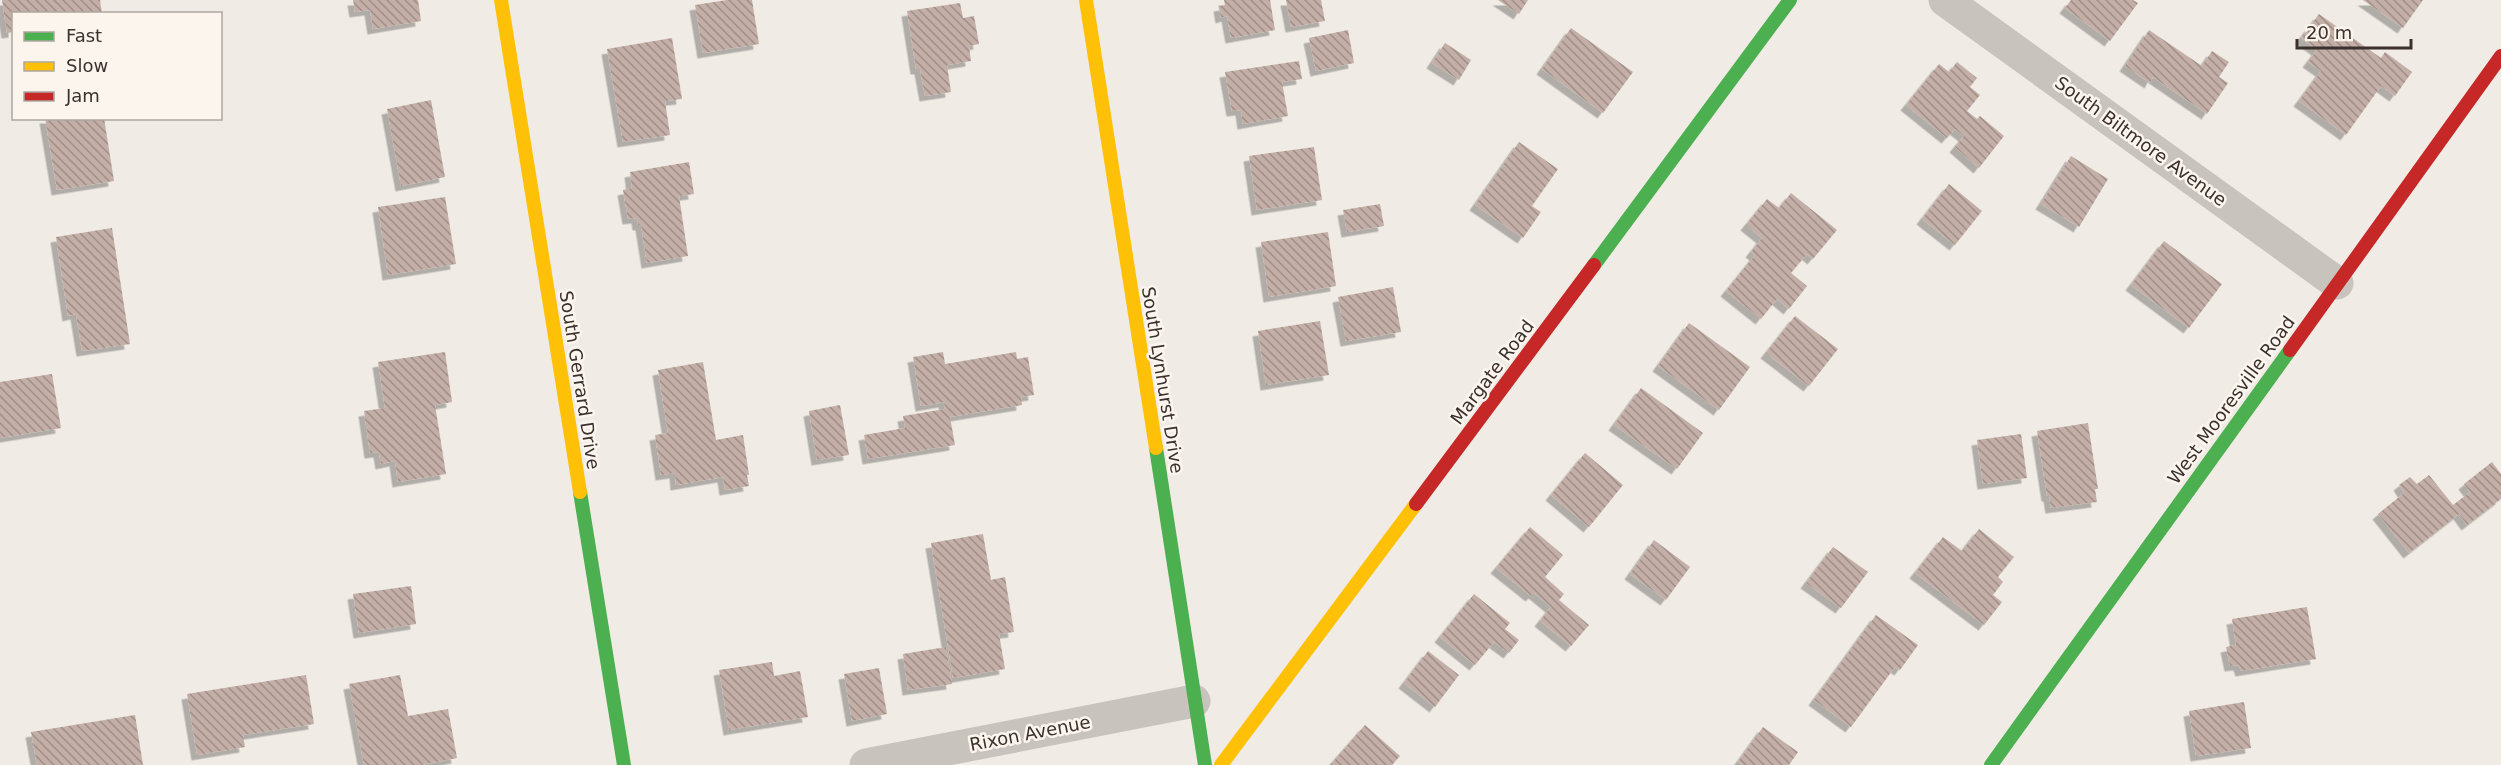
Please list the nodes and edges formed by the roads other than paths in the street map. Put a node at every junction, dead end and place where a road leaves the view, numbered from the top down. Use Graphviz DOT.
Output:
graph roads {
  1 [pos="501,0"];
  2 [pos="1086,0"];
  3 [pos="1790,0"];
  4 [pos="1945,0"];
  5 [pos="2501,56"];
  6 [pos="2337,283"];
  7 [pos="1194,701"];
  8 [pos="624,765"];
  9 [pos="866,765"];
  10 [pos="1205,765"];
  11 [pos="1221,765"];
  12 [pos="1991,765"];
  1 -- 8 [label="street, South Gerrard Drive"];
  2 -- 7 [label="street, South Lynhurst Drive"];
  3 -- 11 [label="street, Margate Road"];
  4 -- 6 [label="street, South Biltmore Avenue"];
  5 -- 6 [label="street, West Mooresville Road"];
  6 -- 12 [label="street, West Mooresville Road"];
  7 -- 9 [label="street, Rixon Avenue"];
  7 -- 10 [label="street, South Lynhurst Drive"];
}
